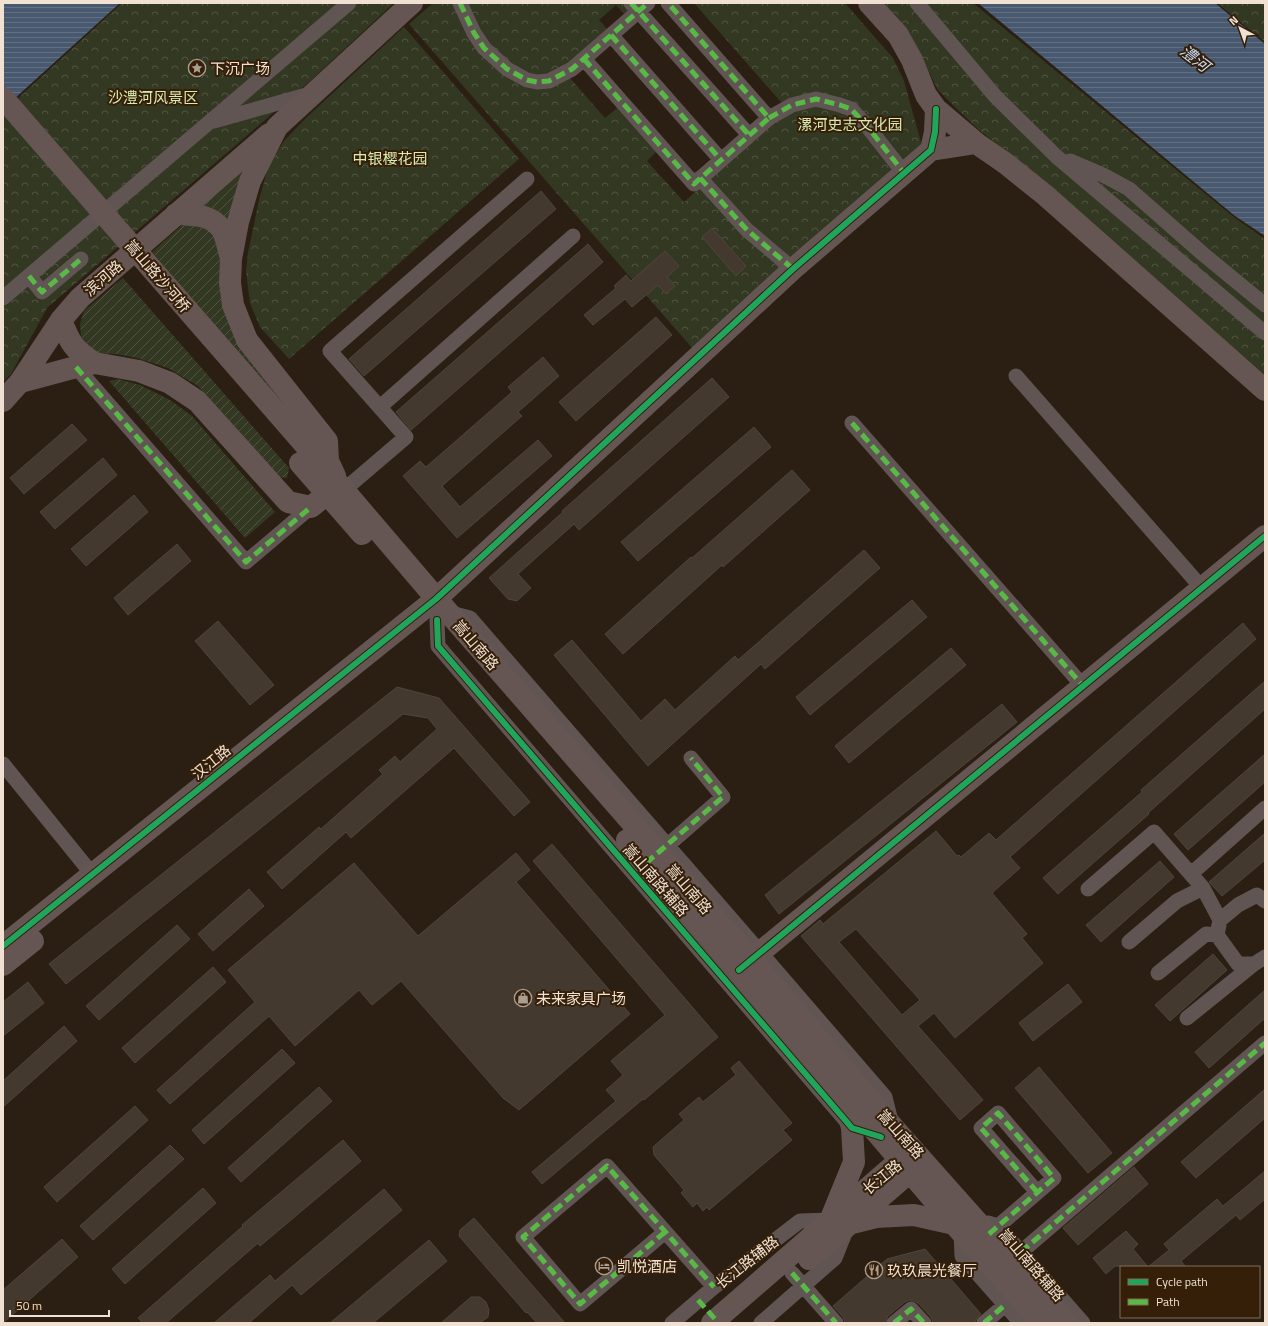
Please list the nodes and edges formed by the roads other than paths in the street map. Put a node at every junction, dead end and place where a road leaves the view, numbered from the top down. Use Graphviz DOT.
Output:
graph roads {
  1 [pos="349,3"];
  2 [pos="412,3"];
  3 [pos="460,3"];
  4 [pos="668,3"];
  5 [pos="869,3"];
  6 [pos="917,3"];
  7 [pos="639,6"];
  8 [pos="612,35"];
  9 [pos="584,59"];
  10 [pos="315,92"];
  11 [pos="3,98"];
  12 [pos="936,109"];
  13 [pos="769,118"];
  14 [pos="3,121"];
  15 [pos="211,122"];
  16 [pos="277,127"];
  17 [pos="749,135"];
  18 [pos="976,143"];
  19 [pos="931,150"];
  20 [pos="1058,157"];
  21 [pos="721,160"];
  22 [pos="904,173"];
  23 [pos="700,178"];
  24 [pos="527,179"];
  25 [pos="176,214"];
  26 [pos="573,236"];
  27 [pos="81,259"];
  28 [pos="231,259"];
  29 [pos="793,269"];
  30 [pos="29,276"];
  31 [pos="3,298"];
  32 [pos="1265,305"];
  33 [pos="61,320"];
  34 [pos="1265,333"];
  35 [pos="85,365"];
  36 [pos="1016,376"];
  37 [pos="20,382"];
  38 [pos="1265,390"];
  39 [pos="3,401"];
  40 [pos="380,408"];
  41 [pos="852,423"];
  42 [pos="306,458"];
  43 [pos="330,494"];
  44 [pos="1265,536"];
  45 [pos="1202,588"];
  46 [pos="436,611"];
  47 [pos="1083,686"];
  48 [pos="690,758"];
  49 [pos="3,764"];
  50 [pos="1265,808"];
  51 [pos="657,854"];
  52 [pos="92,874"];
  53 [pos="1191,874"];
  54 [pos="1203,888"];
  55 [pos="1088,889"];
  56 [pos="1262,895"];
  57 [pos="1220,920"];
  58 [pos="1217,935"];
  59 [pos="1129,942"];
  60 [pos="3,946"];
  61 [pos="1260,960"];
  62 [pos="750,961"];
  63 [pos="3,965"];
  64 [pos="1158,974"];
  65 [pos="766,1002"];
  66 [pos="1187,1018"];
  67 [pos="765,1026"];
  68 [pos="1265,1043"];
  69 [pos="842,1091"];
  70 [pos="852,1128"];
  71 [pos="887,1132"];
  72 [pos="910,1162"];
  73 [pos="1037,1192"];
  74 [pos="840,1222"];
  75 [pos="975,1227"];
  76 [pos="665,1232"];
  77 [pos="1021,1252"];
  78 [pos="798,1280"];
  79 [pos="714,1287"];
  80 [pos="698,1300"];
  81 [pos="1005,1305"];
  82 [pos="721,1322"];
  83 [pos="672,1323"];
  84 [pos="761,1323"];
  85 [pos="836,1323"];
  86 [pos="894,1323"];
  87 [pos="924,1323"];
  88 [pos="984,1323"];
  89 [pos="1021,1323"];
  90 [pos="1042,1323"];
  91 [pos="1067,1323"];
  92 [pos="1082,1323"];
  1 -- 15 [label="street"];
  2 -- 10 [label="street, 滨河路"];
  3 -- 9 [label="street"];
  4 -- 13 [label="street"];
  5 -- 12 [label="street"];
  6 -- 20 [label="street"];
  7 -- 8 [label="street"];
  7 -- 17 [label="street"];
  8 -- 9 [label="street"];
  8 -- 21 [label="street"];
  9 -- 23 [label="street"];
  10 -- 15 [label="street"];
  10 -- 16 [label="street, 滨河路"];
  11 -- 42 [label="street, 嵩山路沙河桥, bridge"];
  12 -- 18 [label="street"];
  12 -- 19 [label="street"];
  13 -- 17 [label="street"];
  13 -- 22 [label="street"];
  14 -- 42 [label="street, 嵩山路沙河桥"];
  15 -- 30 [label="street"];
  16 -- 25 [label="street, 滨河路"];
  16 -- 28 [label="street"];
  17 -- 21 [label="street"];
  18 -- 19 [label="street"];
  18 -- 38 [label="street"];
  19 -- 22 [label="street"];
  20 -- 32 [label="street"];
  20 -- 34 [label="street"];
  21 -- 23 [label="street"];
  22 -- 29 [label="street"];
  23 -- 29 [label="street"];
  24 -- 40 [label="street"];
  25 -- 28 [label="street"];
  25 -- 33 [label="street, 滨河路"];
  26 -- 40 [label="street"];
  27 -- 30 [label="street"];
  28 -- 43 [label="street"];
  29 -- 46 [label="street"];
  30 -- 31 [label="street"];
  33 -- 35 [label="street"];
  33 -- 37 [label="street, 滨河路"];
  35 -- 37 [label="street"];
  35 -- 43 [label="street"];
  35 -- 43 [label="street"];
  36 -- 45 [label="street"];
  37 -- 39 [label="street, 滨河路"];
  40 -- 43 [label="street"];
  41 -- 47 [label="street"];
  42 -- 43 [label="street, 嵩山南路"];
  43 -- 46 [label="street, 嵩山南路"];
  44 -- 45 [label="street"];
  45 -- 47 [label="street"];
  46 -- 51 [label="street, 嵩山南路"];
  46 -- 52 [label="street, 汉江路"];
  46 -- 63 [label="street, 汉江路"];
  46 -- 67 [label="street, 嵩山南路辅路"];
  47 -- 62 [label="street"];
  48 -- 51 [label="street"];
  49 -- 52 [label="street"];
  50 -- 53 [label="street"];
  51 -- 62 [label="street, 嵩山南路"];
  52 -- 60 [label="street, 汉江路"];
  53 -- 54 [label="street"];
  53 -- 55 [label="street"];
  54 -- 57 [label="street"];
  54 -- 59 [label="street"];
  56 -- 57 [label="street"];
  57 -- 58 [label="street"];
  58 -- 61 [label="street"];
  58 -- 64 [label="street"];
  61 -- 66 [label="street"];
  62 -- 65 [label="street, 嵩山南路"];
  62 -- 71 [label="street, 嵩山南路"];
  65 -- 67 [label="street"];
  65 -- 69 [label="street, 嵩山南路"];
  67 -- 70 [label="street, 嵩山南路辅路"];
  68 -- 77 [label="street"];
  69 -- 70 [label="street"];
  69 -- 71 [label="street, 嵩山南路"];
  70 -- 71 [label="street"];
  70 -- 74 [label="street"];
  71 -- 72 [label="street, 嵩山南路"];
  72 -- 74 [label="street, 长江路"];
  72 -- 75 [label="street, 嵩山南路"];
  73 -- 73 [label="street"];
  73 -- 75 [label="street"];
  74 -- 75 [label="street"];
  74 -- 78 [label="street, 长江路"];
  74 -- 79 [label="street, 长江路辅路"];
  74 -- 82 [label="street, 长江路"];
  75 -- 77 [label="street, 嵩山南路辅路"];
  75 -- 81 [label="street"];
  75 -- 90 [label="street, 嵩山南路"];
  75 -- 91 [label="street, 嵩山南路"];
  76 -- 76 [label="street"];
  76 -- 79 [label="street"];
  77 -- 92 [label="street, 嵩山南路辅路"];
  78 -- 82 [label="street, 长江路"];
  78 -- 84 [label="street"];
  78 -- 85 [label="street"];
  79 -- 80 [label="street, 长江路辅路"];
  80 -- 82 [label="street"];
  80 -- 83 [label="street, 长江路辅路"];
  81 -- 88 [label="street"];
  81 -- 89 [label="street"];
  86 -- 87 [label="street"];
}
